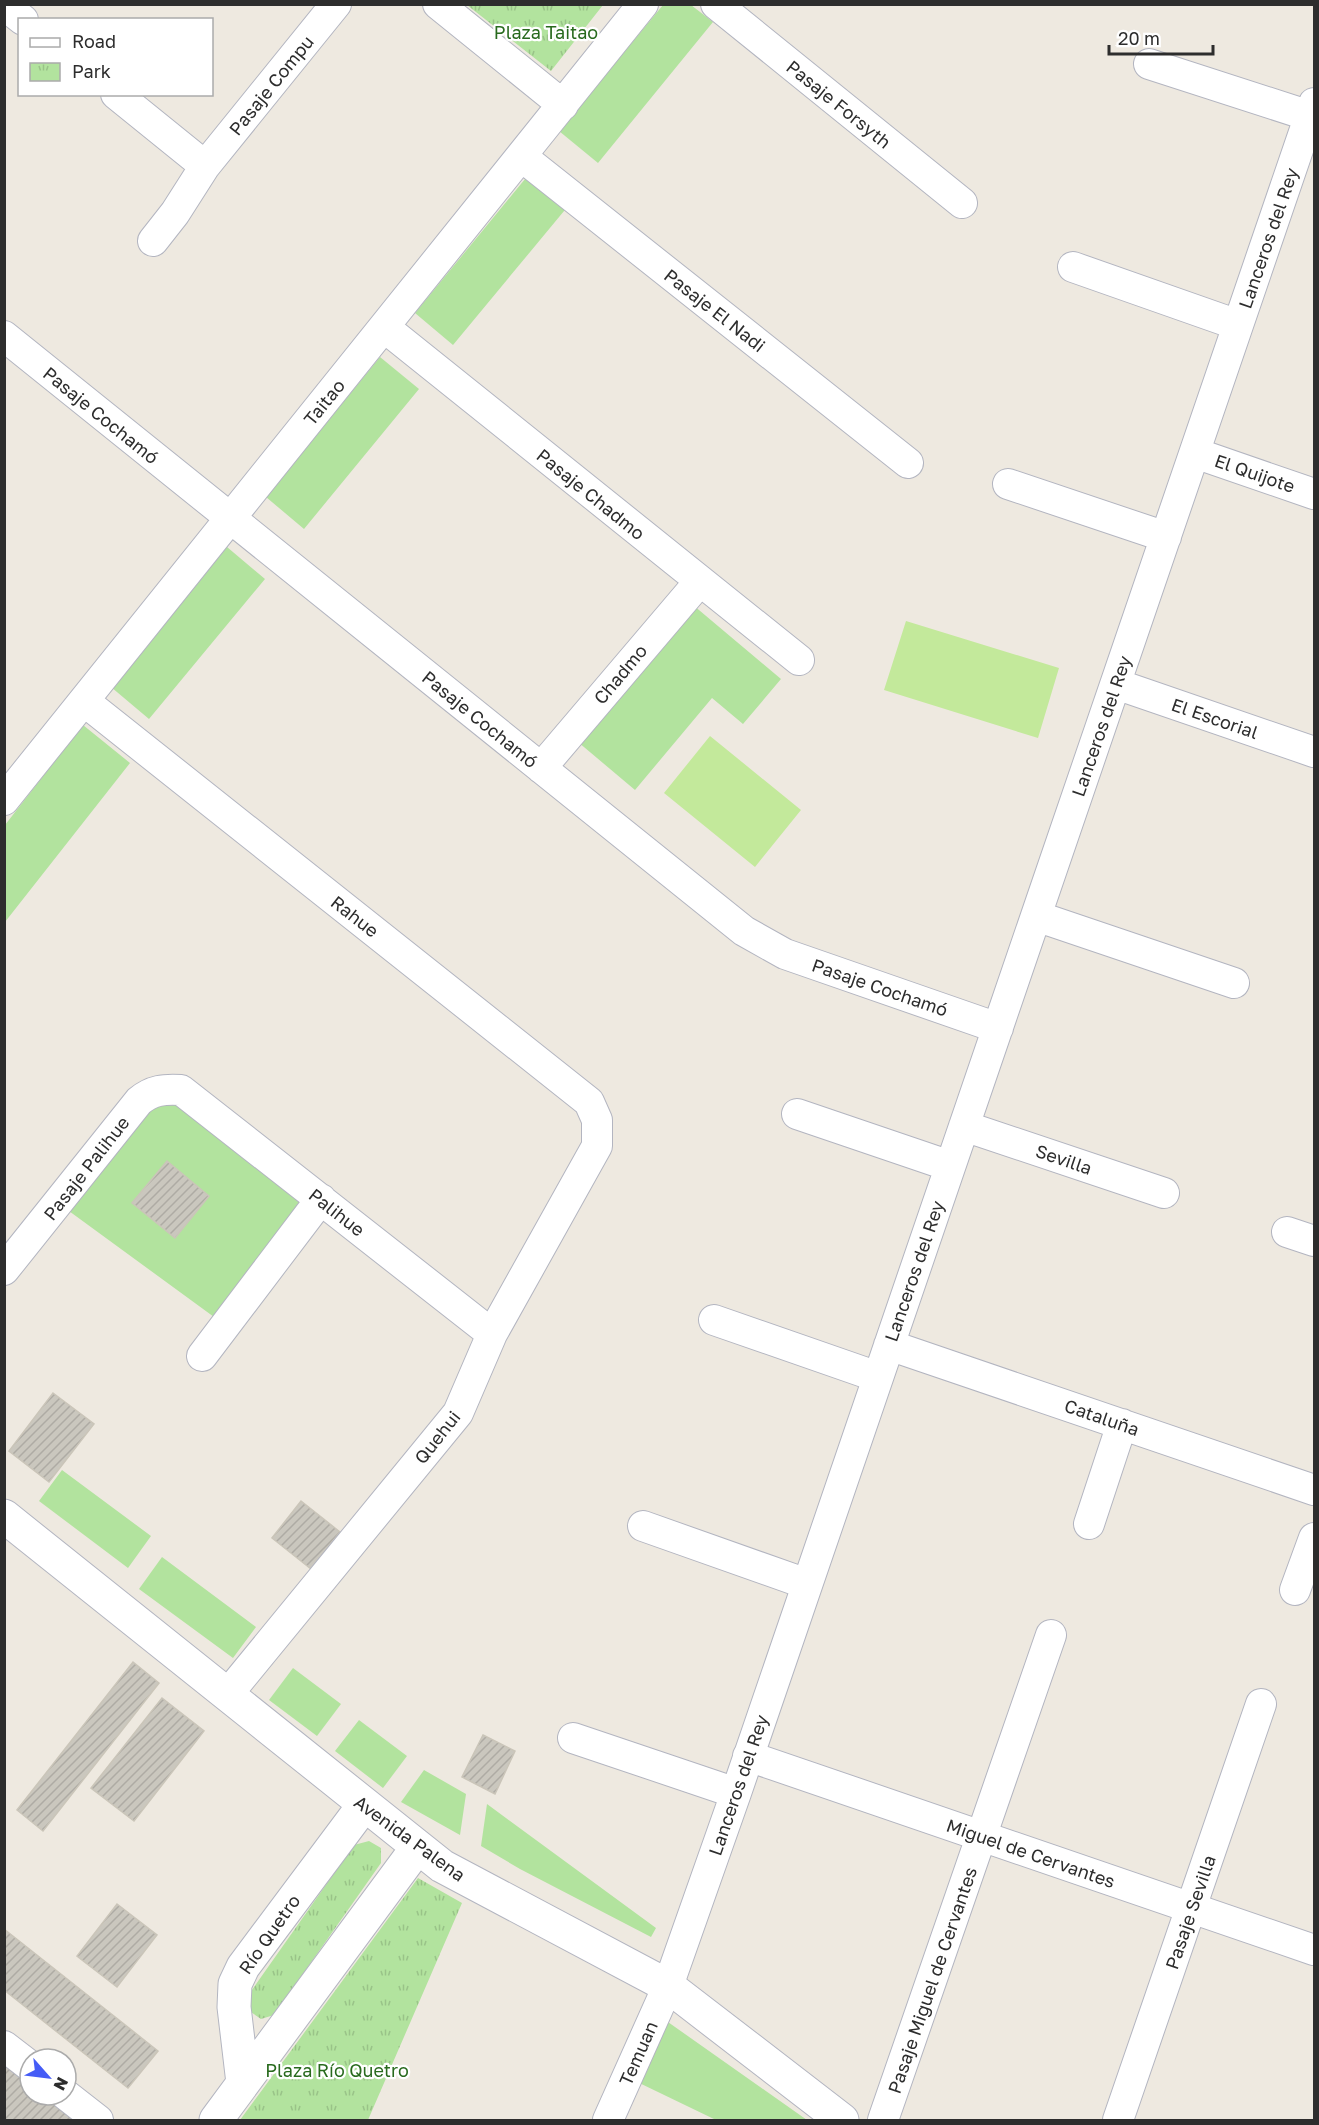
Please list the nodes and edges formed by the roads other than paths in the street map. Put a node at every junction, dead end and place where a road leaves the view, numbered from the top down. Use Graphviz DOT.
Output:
graph roads {
  1 [pos="336,4"];
  2 [pos="438,4"];
  3 [pos="643,4"];
  4 [pos="716,4"];
  5 [pos="4,5"];
  6 [pos="20,18"];
  7 [pos="1149,64"];
  8 [pos="118,96"];
  9 [pos="563,105"];
  10 [pos="1312,109"];
  11 [pos="521,156"];
  12 [pos="205,166"];
  13 [pos="962,202"];
  14 [pos="153,241"];
  15 [pos="1073,267"];
  16 [pos="1238,326"];
  17 [pos="384,327"];
  18 [pos="4,336"];
  19 [pos="1195,453"];
  20 [pos="908,463"];
  21 [pos="1008,484"];
  22 [pos="1314,494"];
  23 [pos="230,519"];
  24 [pos="1166,537"];
  25 [pos="700,581"];
  26 [pos="799,660"];
  27 [pos="1116,684"];
  28 [pos="84,701"];
  29 [pos="1314,752"];
  30 [pos="541,768"];
  31 [pos="4,800"];
  32 [pos="1036,916"];
  33 [pos="1234,983"];
  34 [pos="998,1028"];
  35 [pos="181,1090"];
  36 [pos="797,1114"];
  37 [pos="964,1126"];
  38 [pos="597,1146"];
  39 [pos="950,1166"];
  40 [pos="1164,1193"];
  41 [pos="321,1199"];
  42 [pos="4,1270"];
  43 [pos="714,1320"];
  44 [pos="492,1334"];
  45 [pos="889,1345"];
  46 [pos="202,1356"];
  47 [pos="878,1377"];
  48 [pos="1122,1424"];
  49 [pos="1312,1482"];
  50 [pos="1089,1524"];
  51 [pos="643,1526"];
  52 [pos="9,1528"];
  53 [pos="1314,1538"];
  54 [pos="807,1584"];
  55 [pos="1295,1590"];
  56 [pos="1051,1635"];
  57 [pos="227,1695"];
  58 [pos="1261,1704"];
  59 [pos="573,1738"];
  60 [pos="748,1756"];
  61 [pos="736,1793"];
  62 [pos="364,1805"];
  63 [pos="982,1836"];
  64 [pos="417,1848"];
  65 [pos="1191,1908"];
  66 [pos="1314,1950"];
  67 [pos="668,1986"];
  68 [pos="4,2046"];
  69 [pos="18,2057"];
  70 [pos="243,2083"];
  71 [pos="78,2105"];
  72 [pos="842,2120"];
  73 [pos="98,2121"];
  74 [pos="216,2121"];
  75 [pos="608,2121"];
  76 [pos="883,2121"];
  77 [pos="1118,2121"];
  1 -- 12 [label="street, Pasaje Compu"];
  2 -- 9 [label="street"];
  3 -- 9 [label="street, Taitao"];
  4 -- 13 [label="street, Pasaje Forsyth"];
  5 -- 6 [label="street"];
  7 -- 10 [label="street, Lanceros del Rey"];
  8 -- 12 [label="street"];
  9 -- 11 [label="street, Taitao"];
  10 -- 16 [label="street, Lanceros del Rey"];
  11 -- 17 [label="street, Taitao"];
  11 -- 20 [label="street, Pasaje El Nadi"];
  12 -- 14 [label="street, Pasaje Compu"];
  15 -- 16 [label="street, Lanceros del Rey"];
  16 -- 19 [label="street, Lanceros del Rey"];
  17 -- 23 [label="street, Taitao"];
  17 -- 25 [label="street, Pasaje Chadmo"];
  18 -- 23 [label="street, Pasaje Cochamó"];
  19 -- 22 [label="street, El Quijote"];
  19 -- 24 [label="street, Lanceros del Rey"];
  21 -- 24 [label="street"];
  23 -- 28 [label="street, Taitao"];
  23 -- 30 [label="street, Pasaje Cochamó"];
  24 -- 27 [label="street, Lanceros del Rey"];
  25 -- 26 [label="street, Pasaje Chadmo"];
  25 -- 30 [label="street, Chadmo"];
  27 -- 29 [label="street, El Escorial"];
  27 -- 32 [label="street, Lanceros del Rey"];
  28 -- 31 [label="street, Taitao"];
  28 -- 38 [label="street, Rahue"];
  30 -- 34 [label="street, Pasaje Cochamó"];
  32 -- 33 [label="street"];
  32 -- 34 [label="street, Lanceros del Rey"];
  34 -- 37 [label="street, Lanceros del Rey"];
  35 -- 41 [label="street, Palihue"];
  35 -- 42 [label="street, Pasaje Palihue"];
  36 -- 39 [label="street"];
  37 -- 39 [label="street, Lanceros del Rey"];
  37 -- 40 [label="street, Sevilla"];
  38 -- 44 [label="street, Quehui"];
  39 -- 45 [label="street, Lanceros del Rey"];
  41 -- 44 [label="street, Palihue"];
  41 -- 46 [label="street"];
  43 -- 47 [label="street"];
  44 -- 57 [label="street, Quehui"];
  45 -- 47 [label="street, Lanceros del Rey"];
  45 -- 48 [label="street, Cataluña"];
  47 -- 54 [label="street, Lanceros del Rey"];
  48 -- 49 [label="street, Cataluña"];
  48 -- 50 [label="street"];
  51 -- 54 [label="street"];
  52 -- 57 [label="street, Avenida Palena"];
  53 -- 55 [label="street"];
  54 -- 60 [label="street, Lanceros del Rey"];
  56 -- 63 [label="street, Pasaje Miguel de Cervantes"];
  57 -- 62 [label="street, Avenida Palena"];
  58 -- 65 [label="street, Pasaje Sevilla"];
  59 -- 61 [label="street"];
  60 -- 61 [label="street, Lanceros del Rey"];
  60 -- 63 [label="street, Miguel de Cervantes"];
  61 -- 67 [label="street, Lanceros del Rey"];
  62 -- 64 [label="street, Avenida Palena"];
  62 -- 70 [label="street, Río Quetro"];
  63 -- 65 [label="street, Miguel de Cervantes"];
  63 -- 76 [label="street, Pasaje Miguel de Cervantes"];
  64 -- 67 [label="street, Avenida Palena"];
  64 -- 70 [label="street"];
  65 -- 66 [label="street, Miguel de Cervantes"];
  65 -- 77 [label="street, Pasaje Sevilla"];
  67 -- 72 [label="street, Avenida Palena"];
  67 -- 75 [label="street, Temuan"];
  68 -- 69 [label="street"];
  70 -- 74 [label="street"];
  71 -- 73 [label="street"];
}
